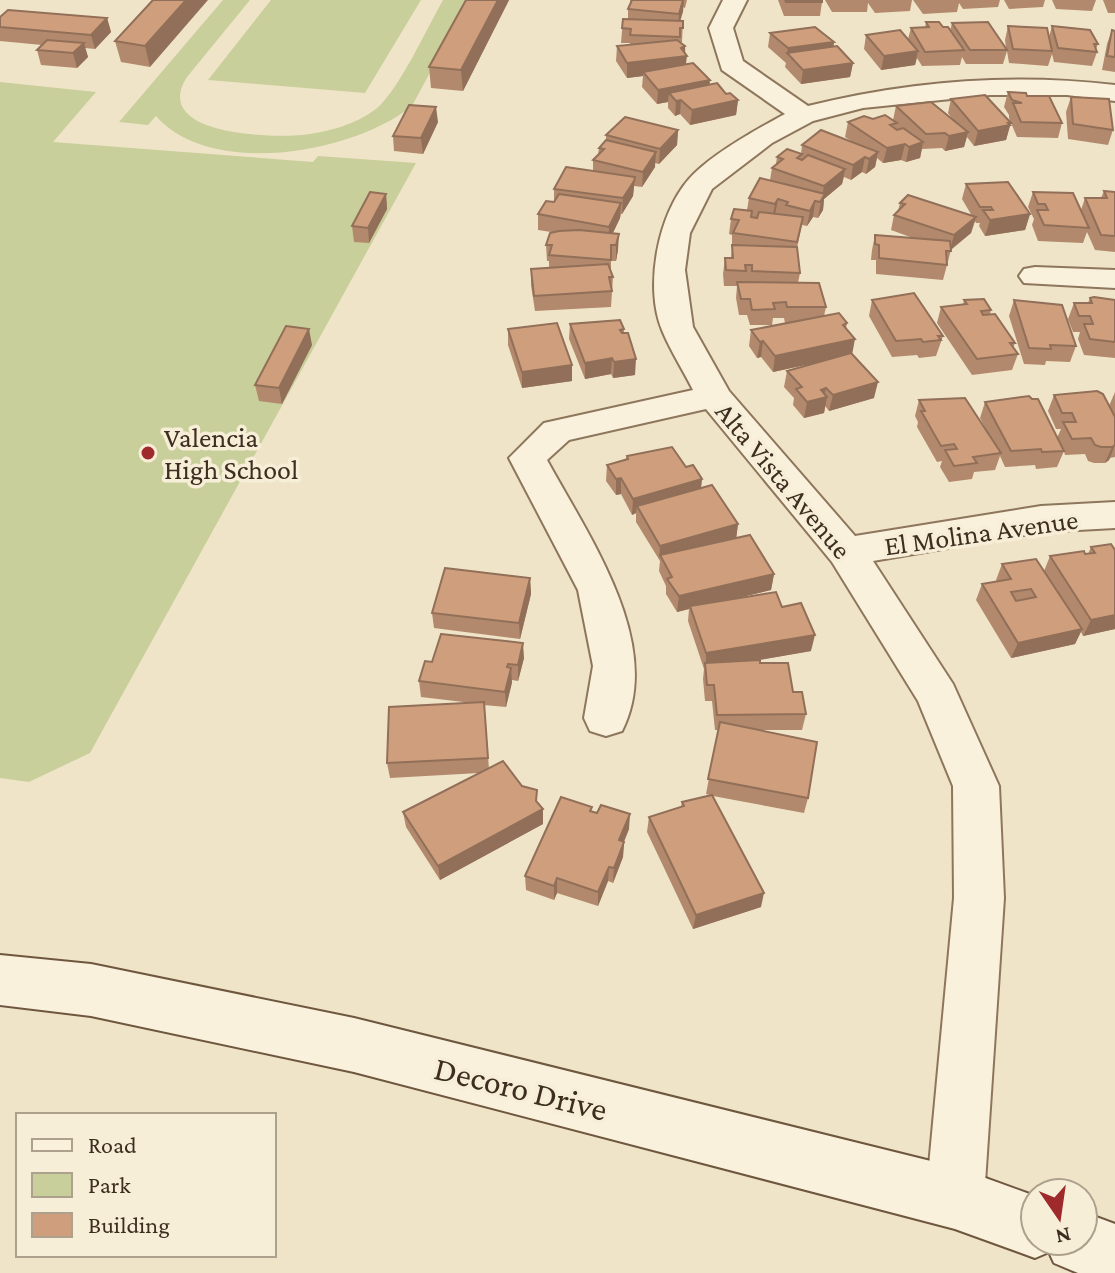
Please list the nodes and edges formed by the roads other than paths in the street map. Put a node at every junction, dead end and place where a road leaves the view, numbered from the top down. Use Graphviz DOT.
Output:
graph roads {
  1 [pos="735,0"];
  2 [pos="1115,93"];
  3 [pos="804,115"];
  4 [pos="1035,276"];
  5 [pos="1115,279"];
  6 [pos="714,396"];
  7 [pos="1115,515"];
  8 [pos="846,552"];
  9 [pos="606,718"];
  10 [pos="0,980"];
  11 [pos="955,1198"];
  12 [pos="1019,1221"];
  1 -- 3 [label="street"];
  2 -- 3 [label="street, Alta Vista Avenue"];
  3 -- 6 [label="street, Alta Vista Avenue"];
  4 -- 5 [label="street"];
  6 -- 8 [label="street, Alta Vista Avenue"];
  6 -- 9 [label="street"];
  7 -- 8 [label="street, El Molina Avenue"];
  8 -- 11 [label="street, Alta Vista Avenue"];
  10 -- 11 [label="main road, Decoro Drive"];
  11 -- 12 [label="main road, Decoro Drive"];
}
